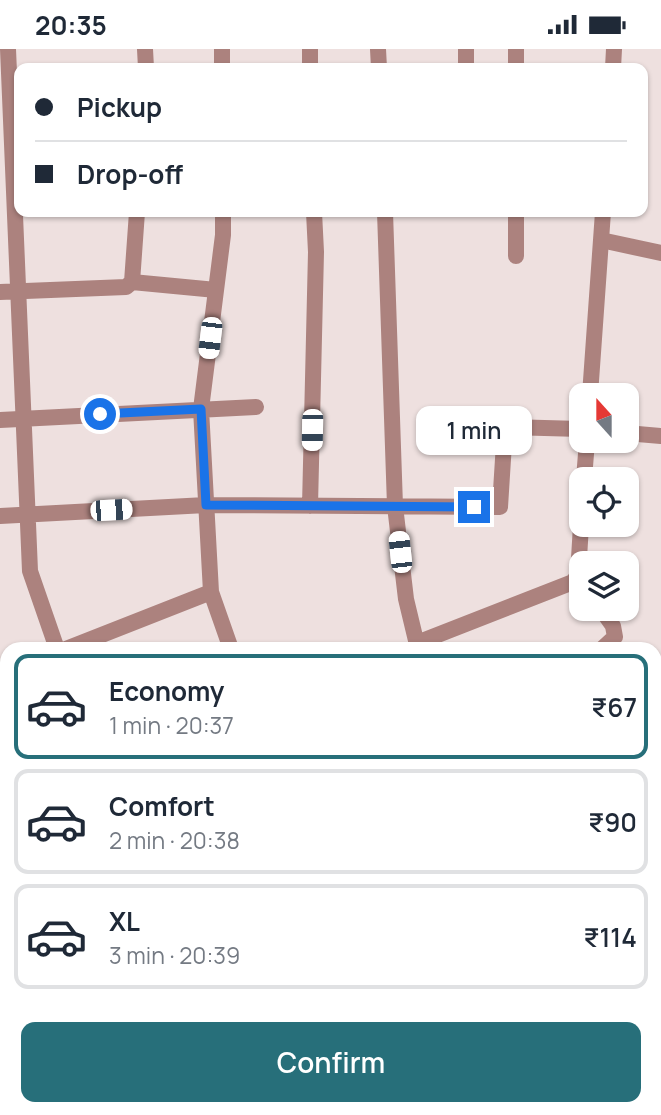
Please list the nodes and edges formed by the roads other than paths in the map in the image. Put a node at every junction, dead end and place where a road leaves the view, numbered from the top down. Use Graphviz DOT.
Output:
graph roads {
  1 [pos="8,49"];
  2 [pos="7,185"];
  3 [pos="137,217"];
  4 [pos="223,217"];
  5 [pos="314,217"];
  6 [pos="386,217"];
  7 [pos="516,217"];
  8 [pos="603,217"];
  9 [pos="601,240"];
  10 [pos="661,253"];
  11 [pos="516,256"];
  12 [pos="132,282"];
  13 [pos="18,290"];
  14 [pos="216,291"];
  15 [pos="0,292"];
  16 [pos="591,383"];
  17 [pos="256,407"];
  18 [pos="201,409"];
  19 [pos="23,418"];
  20 [pos="0,420"];
  21 [pos="569,429"];
  22 [pos="639,434"];
  23 [pos="661,436"];
  24 [pos="206,505"];
  25 [pos="310,506"];
  26 [pos="395,506"];
  27 [pos="27,513"];
  28 [pos="0,516"];
  29 [pos="569,584"];
  30 [pos="211,592"];
  31 [pos="609,621"];
  32 [pos="55,642"];
  33 [pos="84,642"];
  34 [pos="229,642"];
  35 [pos="416,642"];
  36 [pos="427,642"];
  37 [pos="610,642"];
  1 -- 2 [label="street"];
  2 -- 13 [label="street"];
  3 -- 12 [label="street"];
  4 -- 14 [label="street"];
  5 -- 25 [label="street"];
  6 -- 26 [label="street"];
  7 -- 11 [label="street"];
  8 -- 9 [label="street"];
  9 -- 10 [label="street"];
  9 -- 16 [label="street"];
  12 -- 13 [label="street"];
  12 -- 14 [label="street"];
  13 -- 15 [label="street"];
  13 -- 19 [label="street"];
  14 -- 18 [label="street"];
  17 -- 18 [label="street"];
  18 -- 19 [label="street"];
  18 -- 24 [label="street"];
  19 -- 20 [label="street"];
  19 -- 27 [label="street"];
  21 -- 26 [label="street"];
  22 -- 23 [label="street"];
  24 -- 25 [label="street"];
  24 -- 27 [label="street"];
  24 -- 30 [label="street"];
  25 -- 26 [label="street"];
  26 -- 35 [label="street"];
  27 -- 28 [label="street"];
  27 -- 32 [label="street"];
  29 -- 36 [label="street"];
  30 -- 33 [label="street"];
  30 -- 34 [label="street"];
  31 -- 37 [label="street"];
}
